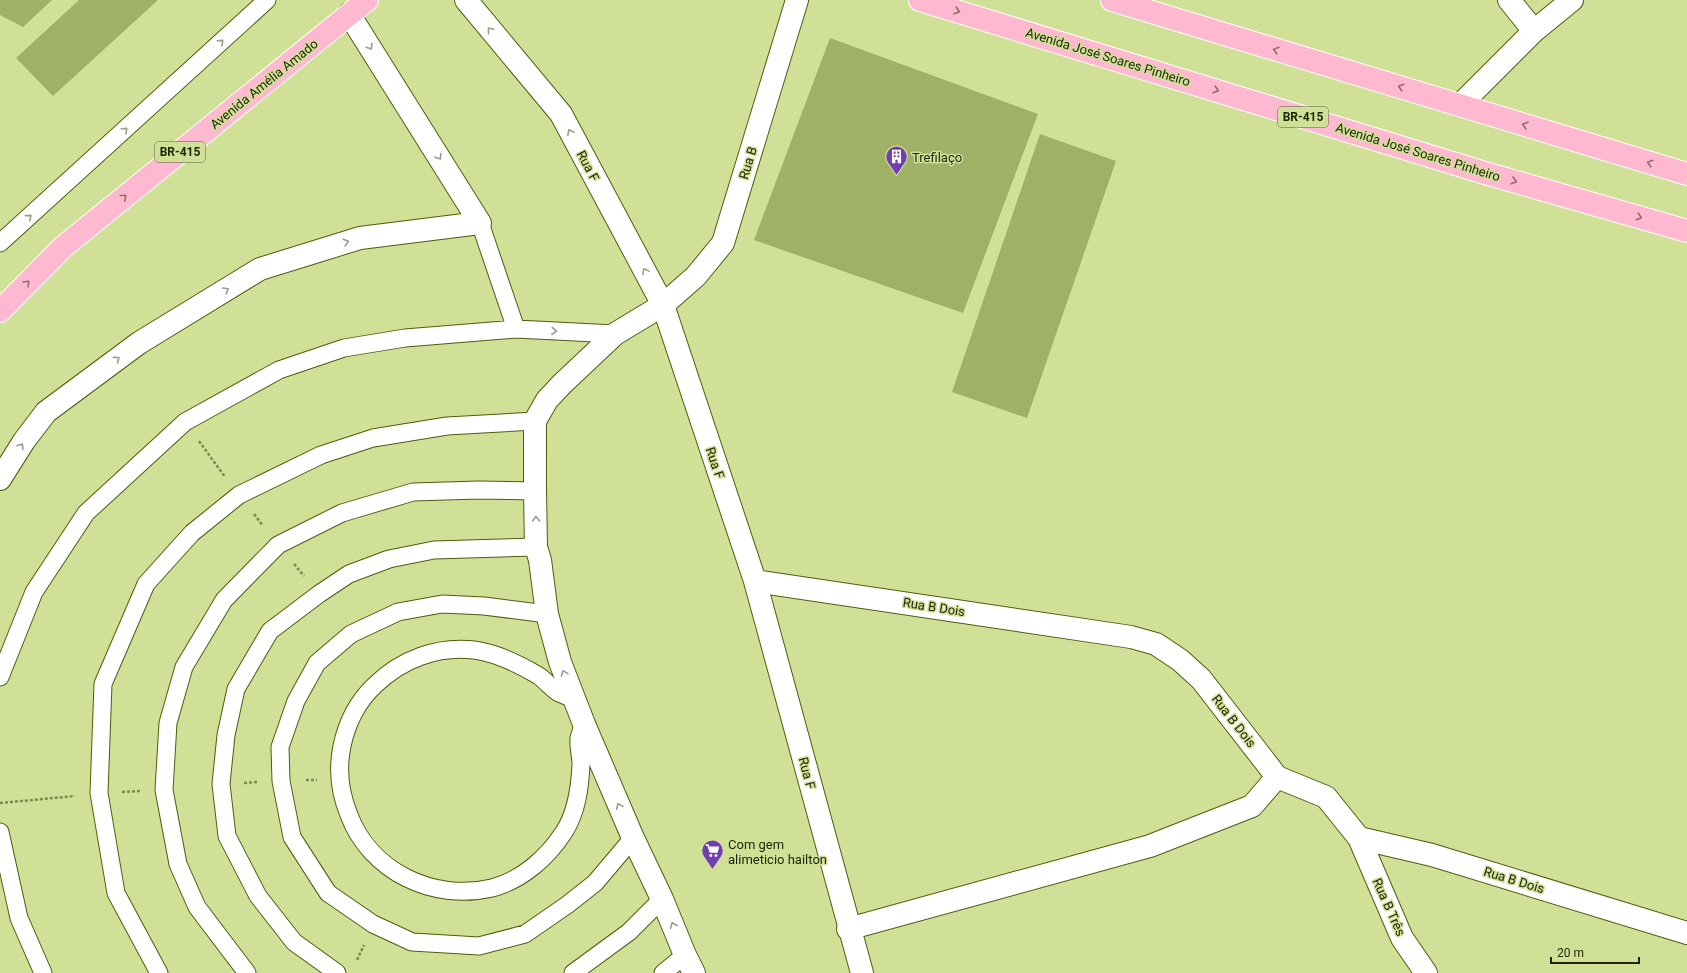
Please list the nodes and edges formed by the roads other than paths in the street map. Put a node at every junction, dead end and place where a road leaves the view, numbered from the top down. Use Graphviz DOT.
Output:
graph roads {
  1 [pos="267,0"];
  2 [pos="367,0"];
  3 [pos="466,0"];
  4 [pos="797,0"];
  5 [pos="920,0"];
  6 [pos="1112,0"];
  7 [pos="1509,0"];
  8 [pos="1572,0"];
  9 [pos="349,14"];
  10 [pos="1534,31"];
  11 [pos="1460,105"];
  12 [pos="1687,174"];
  13 [pos="480,223"];
  14 [pos="1687,231"];
  15 [pos="0,243"];
  16 [pos="663,305"];
  17 [pos="0,311"];
  18 [pos="516,329"];
  19 [pos="615,334"];
  20 [pos="535,421"];
  21 [pos="0,478"];
  22 [pos="535,492"];
  23 [pos="536,547"];
  24 [pos="755,581"];
  25 [pos="547,614"];
  26 [pos="0,677"];
  27 [pos="573,698"];
  28 [pos="584,724"];
  29 [pos="1277,777"];
  30 [pos="0,832"];
  31 [pos="634,838"];
  32 [pos="1360,838"];
  33 [pos="662,899"];
  34 [pos="848,929"];
  35 [pos="1687,933"];
  36 [pos="689,964"];
  37 [pos="43,973"];
  38 [pos="159,973"];
  39 [pos="247,973"];
  40 [pos="337,973"];
  41 [pos="573,973"];
  42 [pos="663,973"];
  43 [pos="862,973"];
  44 [pos="1426,973"];
  15 -- 1 [label="lane, one-way"];
  2 -- 9 [label="main road, Avenida Amélia Amado / BR-415"];
  16 -- 3 [label="street, Rua F, one-way"];
  4 -- 16 [label="street, Rua B"];
  5 -- 14 [label="main road, Avenida José Soares Pinheiro / BR-415, one-way"];
  11 -- 6 [label="main road, one-way"];
  7 -- 10 [label="street"];
  8 -- 10 [label="street"];
  9 -- 13 [label="street, one-way"];
  17 -- 9 [label="main road, Avenida Amélia Amado / BR-415, one-way"];
  10 -- 11 [label="street"];
  12 -- 11 [label="main road, one-way"];
  13 -- 18 [label="lane"];
  21 -- 13 [label="street, one-way"];
  16 -- 19 [label="street, Rua B"];
  16 -- 24 [label="street, Rua F"];
  18 -- 19 [label="lane, one-way"];
  18 -- 26 [label="lane"];
  19 -- 20 [label="street, Rua B"];
  20 -- 22 [label="street"];
  20 -- 38 [label="lane"];
  23 -- 22 [label="street, one-way"];
  22 -- 39 [label="lane"];
  23 -- 25 [label="street"];
  23 -- 40 [label="lane"];
  24 -- 29 [label="street, Rua B Dois"];
  24 -- 34 [label="street, Rua F"];
  27 -- 25 [label="street, one-way"];
  25 -- 31 [label="lane"];
  27 -- 28 [label="street"];
  27 -- 28 [label="lane"];
  31 -- 28 [label="street, one-way"];
  29 -- 32 [label="street"];
  29 -- 34 [label="street"];
  30 -- 37 [label="lane"];
  31 -- 33 [label="street"];
  32 -- 35 [label="street, Rua B Dois"];
  32 -- 44 [label="street, Rua B Três"];
  36 -- 33 [label="street, one-way"];
  33 -- 41 [label="lane"];
  34 -- 43 [label="street, Rua F"];
  36 -- 42 [label="lane"];
}
